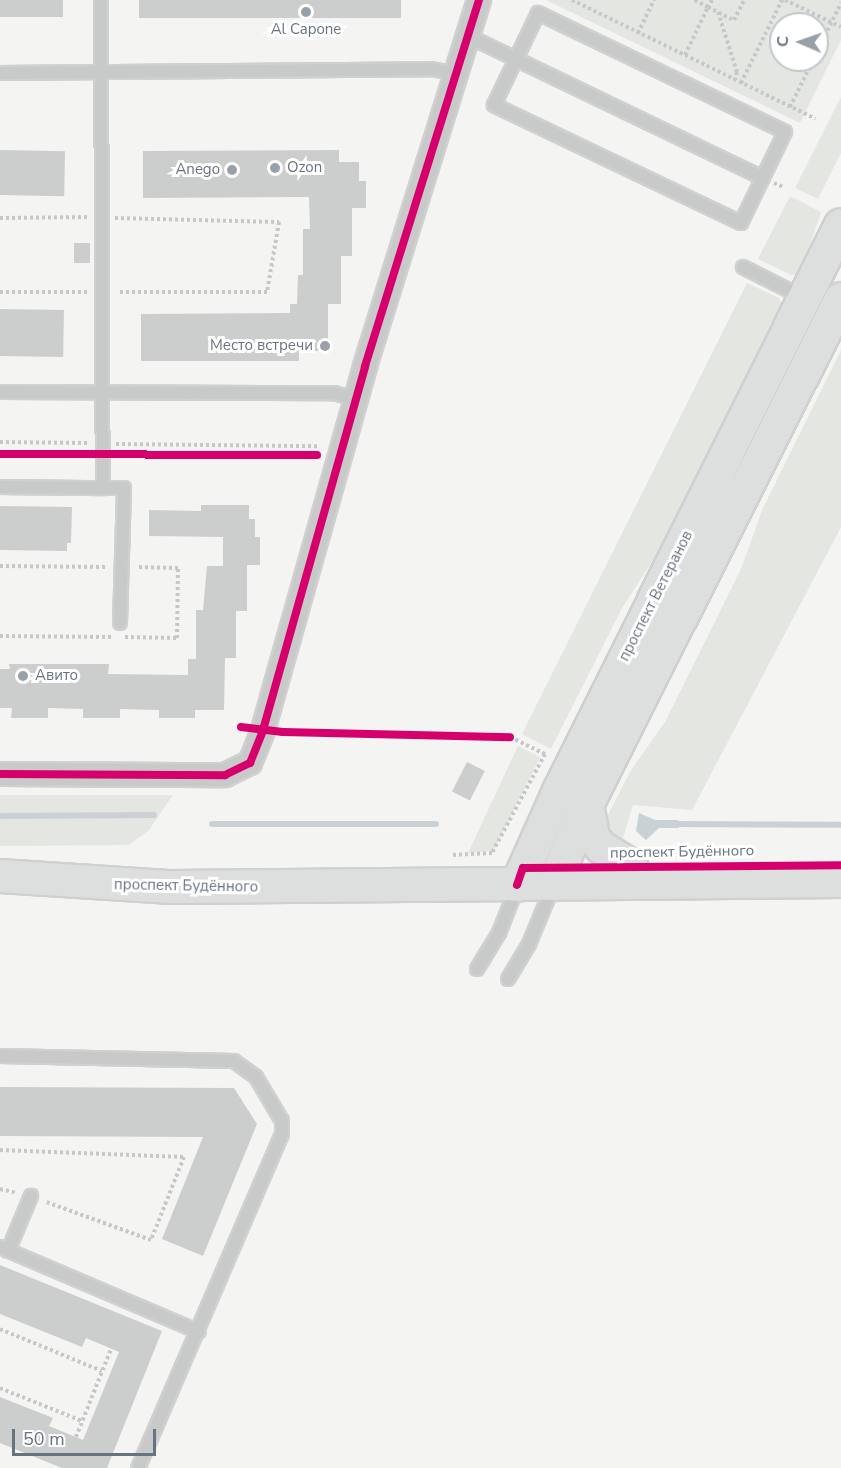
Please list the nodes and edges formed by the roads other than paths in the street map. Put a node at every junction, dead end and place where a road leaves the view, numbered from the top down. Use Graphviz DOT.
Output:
graph roads {
  1 [pos="101,0"];
  2 [pos="479,0"];
  3 [pos="468,36"];
  4 [pos="516,59"];
  5 [pos="0,73"];
  6 [pos="100,74"];
  7 [pos="456,74"];
  8 [pos="763,178"];
  9 [pos="841,225"];
  10 [pos="743,267"];
  11 [pos="805,298"];
  12 [pos="841,299"];
  13 [pos="0,392"];
  14 [pos="102,392"];
  15 [pos="355,399"];
  16 [pos="0,487"];
  17 [pos="103,488"];
  18 [pos="120,623"];
  19 [pos="0,774"];
  20 [pos="587,805"];
  21 [pos="841,865"];
  22 [pos="0,867"];
  23 [pos="632,867"];
  24 [pos="0,876"];
  25 [pos="557,876"];
  26 [pos="520,877"];
  27 [pos="841,881"];
  28 [pos="477,969"];
  29 [pos="508,979"];
  30 [pos="0,1056"];
  31 [pos="31,1196"];
  32 [pos="4,1249"];
  33 [pos="199,1332"];
  34 [pos="138,1468"];
  1 -- 6 [label="lane"];
  2 -- 3 [label="street"];
  3 -- 4 [label="lane"];
  3 -- 7 [label="street"];
  4 -- 8 [label="lane"];
  4 -- 8 [label="lane"];
  4 -- 8 [label="lane"];
  5 -- 6 [label="lane"];
  6 -- 7 [label="lane"];
  6 -- 14 [label="lane"];
  7 -- 15 [label="street"];
  9 -- 11 [label="main road, проспект Ветеранов"];
  10 -- 11 [label="lane"];
  11 -- 26 [label="main road, проспект Ветеранов"];
  12 -- 20 [label="main road"];
  13 -- 14 [label="lane"];
  14 -- 15 [label="lane"];
  14 -- 17 [label="lane"];
  15 -- 19 [label="street"];
  16 -- 17 [label="lane"];
  17 -- 18 [label="lane"];
  20 -- 23 [label="main road"];
  20 -- 25 [label="main road"];
  21 -- 23 [label="main road, проспект Будённого"];
  22 -- 26 [label="main road, проспект Будённого"];
  23 -- 25 [label="main road, проспект Будённого"];
  24 -- 26 [label="main road, проспект Будённого"];
  25 -- 26 [label="main road, проспект Будённого"];
  25 -- 27 [label="main road, проспект Будённого"];
  25 -- 29 [label="lane"];
  26 -- 28 [label="lane, проспект Ветеранов"];
  30 -- 33 [label="lane"];
  31 -- 32 [label="lane"];
  32 -- 33 [label="lane"];
  33 -- 34 [label="lane"];
}
